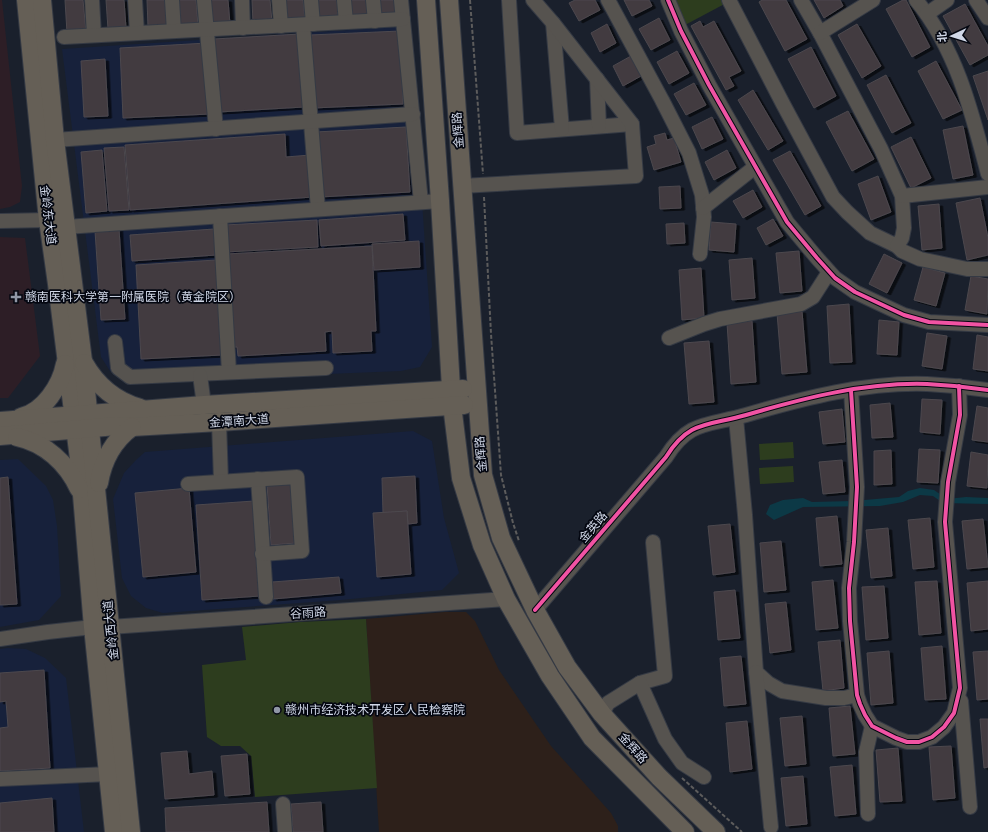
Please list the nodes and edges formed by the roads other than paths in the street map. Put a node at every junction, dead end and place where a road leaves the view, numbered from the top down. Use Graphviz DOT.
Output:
graph roads {
  1 [pos="26,0"];
  2 [pos="42,0"];
  3 [pos="92,0"];
  4 [pos="134,0"];
  5 [pos="172,0"];
  6 [pos="204,0"];
  7 [pos="242,0"];
  8 [pos="279,0"];
  9 [pos="312,0"];
  10 [pos="344,0"];
  11 [pos="373,0"];
  12 [pos="402,0"];
  13 [pos="426,0"];
  14 [pos="449,0"];
  15 [pos="509,0"];
  16 [pos="533,0"];
  17 [pos="608,0"];
  18 [pos="668,0"];
  19 [pos="730,0"];
  20 [pos="801,0"];
  21 [pos="873,0"];
  22 [pos="916,0"];
  23 [pos="947,0"];
  24 [pos="976,0"];
  25 [pos="927,14"];
  26 [pos="988,18"];
  27 [pos="403,19"];
  28 [pos="375,21"];
  29 [pos="346,22"];
  30 [pos="554,23"];
  31 [pos="308,24"];
  32 [pos="281,26"];
  33 [pos="242,28"];
  34 [pos="206,30"];
  35 [pos="174,31"];
  36 [pos="137,33"];
  37 [pos="820,33"];
  38 [pos="94,35"];
  39 [pos="64,37"];
  40 [pos="597,79"];
  41 [pos="413,114"];
  42 [pos="310,122"];
  43 [pos="632,124"];
  44 [pos="599,126"];
  45 [pos="216,129"];
  46 [pos="562,129"];
  47 [pos="55,140"];
  48 [pos="984,146"];
  49 [pos="755,167"];
  50 [pos="988,174"];
  51 [pos="462,186"];
  52 [pos="988,187"];
  53 [pos="902,196"];
  54 [pos="440,201"];
  55 [pos="421,202"];
  56 [pos="703,208"];
  57 [pos="318,209"];
  58 [pos="220,216"];
  59 [pos="48,220"];
  60 [pos="0,221"];
  61 [pos="66,227"];
  62 [pos="897,246"];
  63 [pos="700,254"];
  64 [pos="988,269"];
  65 [pos="829,272"];
  66 [pos="65,282"];
  67 [pos="988,325"];
  68 [pos="669,338"];
  69 [pos="115,342"];
  70 [pos="75,359"];
  71 [pos="326,368"];
  72 [pos="229,372"];
  73 [pos="200,375"];
  74 [pos="959,386"];
  75 [pos="851,390"];
  76 [pos="988,390"];
  77 [pos="476,396"];
  78 [pos="452,397"];
  79 [pos="204,405"];
  80 [pos="149,409"];
  81 [pos="736,418"];
  82 [pos="82,422"];
  83 [pos="219,422"];
  84 [pos="132,427"];
  85 [pos="4,428"];
  86 [pos="258,479"];
  87 [pos="221,481"];
  88 [pos="188,484"];
  89 [pos="89,497"];
  90 [pos="653,542"];
  91 [pos="262,554"];
  92 [pos="266,597"];
  93 [pos="506,599"];
  94 [pos="535,610"];
  95 [pos="102,627"];
  96 [pos="0,639"];
  97 [pos="756,672"];
  98 [pos="640,683"];
  99 [pos="960,688"];
  100 [pos="858,695"];
  101 [pos="602,714"];
  102 [pos="872,726"];
  103 [pos="109,774"];
  104 [pos="704,777"];
  105 [pos="0,779"];
  106 [pos="283,804"];
  107 [pos="970,807"];
  108 [pos="868,814"];
  109 [pos="771,827"];
  110 [pos="114,832"];
  111 [pos="132,832"];
  112 [pos="285,832"];
  113 [pos="684,832"];
  114 [pos="716,832"];
  1 -- 59 [label="main road, 金岭东大道"];
  2 -- 47 [label="main road, 金岭东大道"];
  3 -- 38 [label="street"];
  4 -- 36 [label="street"];
  5 -- 35 [label="street"];
  6 -- 34 [label="street"];
  7 -- 33 [label="street"];
  8 -- 32 [label="street"];
  9 -- 31 [label="street"];
  10 -- 29 [label="street"];
  11 -- 28 [label="street"];
  12 -- 27 [label="street"];
  13 -- 54 [label="main road, 金辉路"];
  14 -- 51 [label="main road, 金辉路"];
  15 -- 46 [label="street"];
  16 -- 30 [label="street"];
  17 -- 56 [label="street"];
  18 -- 49 [label="street"];
  19 -- 62 [label="street"];
  20 -- 37 [label="street"];
  21 -- 37 [label="street"];
  22 -- 25 [label="street"];
  23 -- 25 [label="street"];
  24 -- 26 [label="street"];
  25 -- 48 [label="street"];
  27 -- 28 [label="street"];
  27 -- 41 [label="street"];
  28 -- 29 [label="street"];
  29 -- 31 [label="street"];
  30 -- 40 [label="street"];
  30 -- 46 [label="street"];
  31 -- 32 [label="street"];
  31 -- 42 [label="street"];
  32 -- 33 [label="street"];
  33 -- 34 [label="street"];
  34 -- 35 [label="street"];
  34 -- 45 [label="street"];
  35 -- 36 [label="street"];
  36 -- 38 [label="street"];
  37 -- 53 [label="street"];
  38 -- 39 [label="street"];
  40 -- 43 [label="street"];
  40 -- 44 [label="street"];
  41 -- 42 [label="street"];
  41 -- 55 [label="street"];
  42 -- 45 [label="street"];
  42 -- 57 [label="street"];
  43 -- 44 [label="street"];
  43 -- 51 [label="street"];
  44 -- 46 [label="street"];
  45 -- 47 [label="street"];
  47 -- 61 [label="main road, 金岭东大道"];
  48 -- 50 [label="street"];
  49 -- 56 [label="street"];
  49 -- 65 [label="street"];
  51 -- 77 [label="main road, 金辉路"];
  52 -- 53 [label="street"];
  53 -- 62 [label="street"];
  54 -- 55 [label="street"];
  54 -- 78 [label="main road, 金辉路"];
  55 -- 57 [label="street"];
  56 -- 63 [label="street"];
  57 -- 58 [label="street"];
  58 -- 61 [label="street"];
  58 -- 72 [label="street"];
  59 -- 60 [label="street"];
  59 -- 66 [label="main road, 金岭东大道"];
  61 -- 66 [label="main road, 金岭东大道"];
  62 -- 64 [label="street"];
  65 -- 67 [label="street"];
  65 -- 68 [label="street"];
  66 -- 70 [label="main road, 金岭东大道"];
  69 -- 73 [label="street"];
  70 -- 80 [label="main road"];
  70 -- 82 [label="main road, 金岭东大道"];
  70 -- 85 [label="main road"];
  71 -- 72 [label="street"];
  72 -- 73 [label="street"];
  73 -- 79 [label="street"];
  74 -- 75 [label="street, 金英路"];
  74 -- 76 [label="street, 金英路"];
  74 -- 99 [label="street"];
  75 -- 81 [label="street, 金英路"];
  75 -- 100 [label="street"];
  77 -- 78 [label="main road, 金潭南大道"];
  77 -- 94 [label="main road, 金辉路"];
  78 -- 79 [label="main road, 金潭南大道"];
  78 -- 83 [label="main road, 金潭南大道"];
  78 -- 93 [label="main road, 金辉路"];
  79 -- 80 [label="main road, 金潭南大道"];
  80 -- 82 [label="main road, 金潭南大道"];
  81 -- 94 [label="street, 金英路"];
  81 -- 97 [label="street"];
  82 -- 84 [label="main road, 金潭南大道"];
  82 -- 85 [label="main road, 金潭南大道"];
  82 -- 89 [label="main road, 金岭西大道"];
  83 -- 84 [label="main road, 金潭南大道"];
  83 -- 87 [label="street"];
  84 -- 89 [label="main road"];
  85 -- 89 [label="main road"];
  86 -- 87 [label="street"];
  86 -- 91 [label="street"];
  86 -- 91 [label="street"];
  87 -- 88 [label="street"];
  89 -- 95 [label="main road, 金岭西大道"];
  90 -- 98 [label="street"];
  91 -- 92 [label="street"];
  93 -- 95 [label="street, 谷雨路"];
  93 -- 113 [label="main road, 金辉路"];
  94 -- 101 [label="main road, 金辉路"];
  95 -- 96 [label="street, 谷雨路"];
  95 -- 103 [label="main road, 金岭西大道"];
  95 -- 111 [label="main road, 金岭西大道"];
  97 -- 100 [label="street"];
  97 -- 109 [label="street"];
  98 -- 101 [label="street"];
  98 -- 104 [label="street"];
  99 -- 102 [label="street"];
  99 -- 107 [label="street"];
  100 -- 102 [label="street"];
  101 -- 114 [label="main road, 金辉路"];
  102 -- 108 [label="street"];
  103 -- 105 [label="street"];
  103 -- 110 [label="main road, 金岭西大道"];
  106 -- 112 [label="street"];
}
